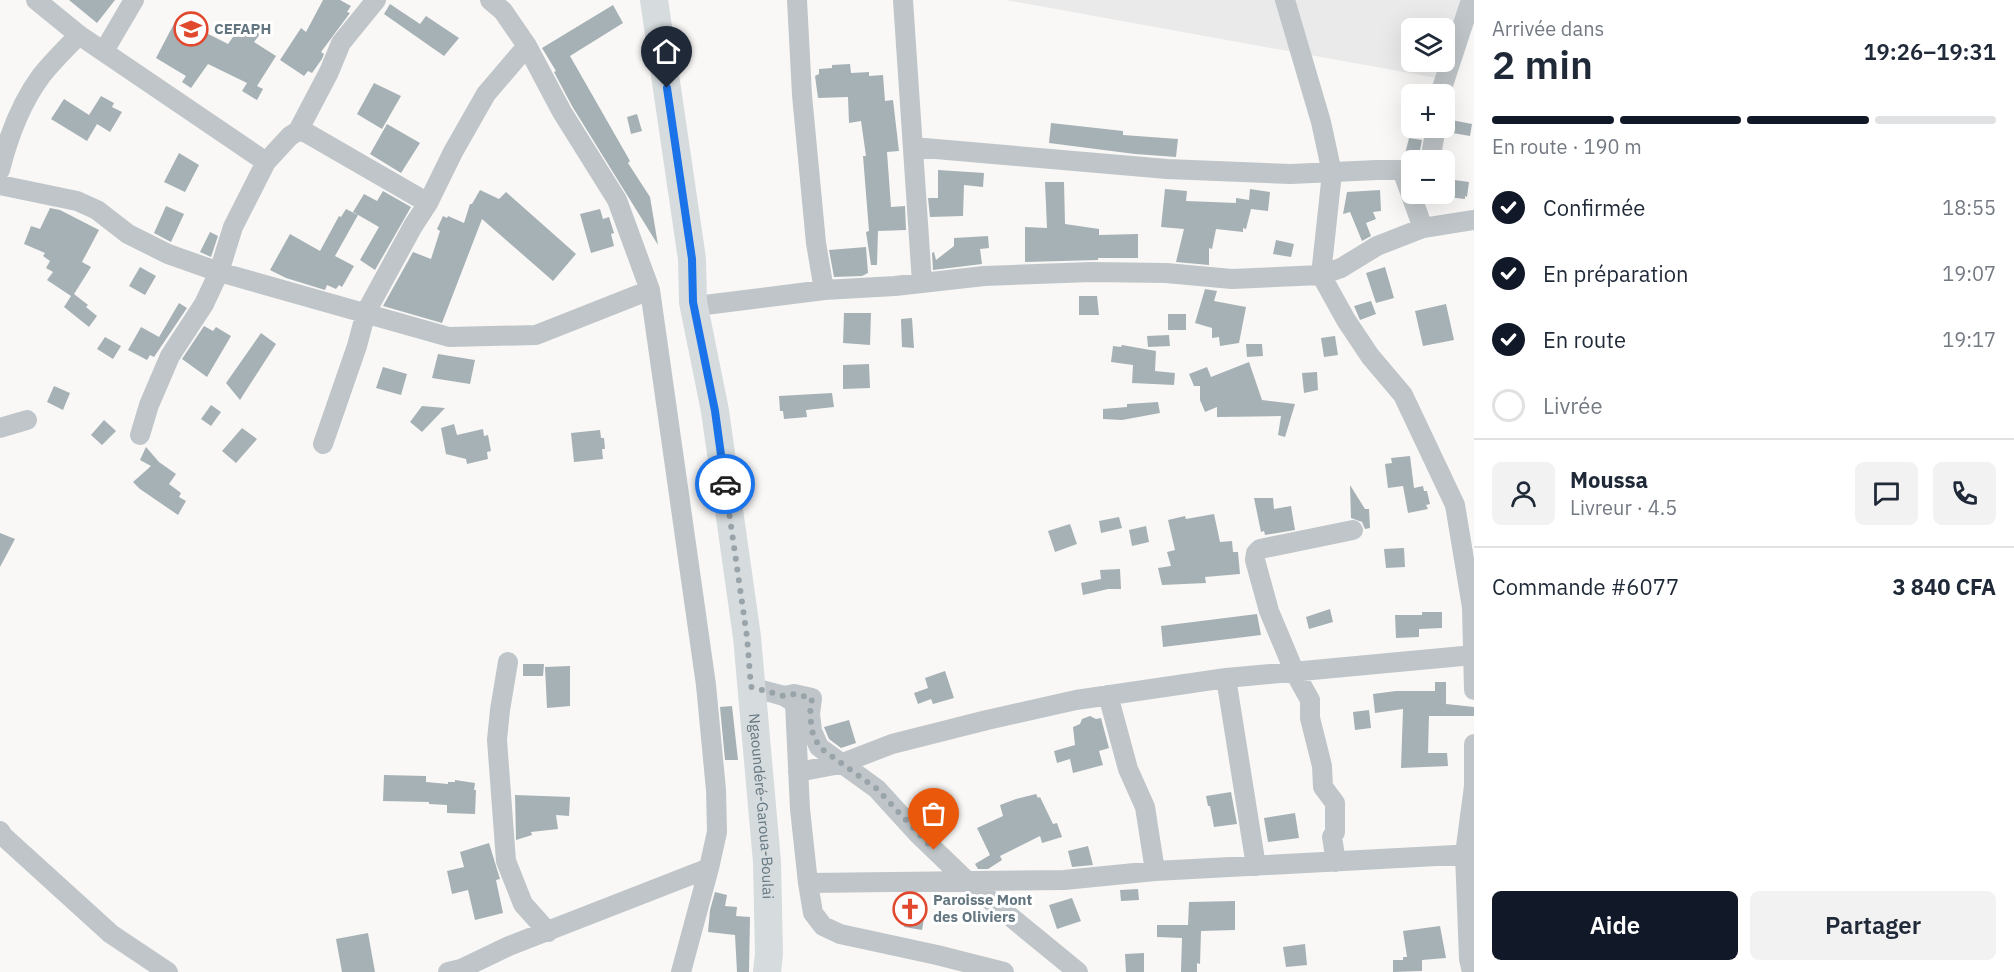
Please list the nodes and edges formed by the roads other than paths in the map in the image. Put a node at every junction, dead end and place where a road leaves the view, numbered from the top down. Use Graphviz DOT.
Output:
graph roads {
  1 [pos="36,0"];
  2 [pos="134,0"];
  3 [pos="376,0"];
  4 [pos="490,0"];
  5 [pos="654,0"];
  6 [pos="797,0"];
  7 [pos="903,0"];
  8 [pos="1285,0"];
  9 [pos="1471,0"];
  10 [pos="79,35"];
  11 [pos="527,46"];
  12 [pos="104,51"];
  13 [pos="1443,84"];
  14 [pos="298,131"];
  15 [pos="913,147"];
  16 [pos="266,162"];
  17 [pos="0,170"];
  18 [pos="1401,172"];
  19 [pos="1332,173"];
  20 [pos="0,184"];
  21 [pos="428,203"];
  22 [pos="1416,204"];
  23 [pos="1474,219"];
  24 [pos="1423,228"];
  25 [pos="219,272"];
  26 [pos="1322,275"];
  27 [pos="922,283"];
  28 [pos="650,290"];
  29 [pos="824,290"];
  30 [pos="693,302"];
  31 [pos="366,312"];
  32 [pos="27,420"];
  33 [pos="0,428"];
  34 [pos="140,435"];
  35 [pos="323,444"];
  36 [pos="1353,530"];
  37 [pos="1473,607"];
  38 [pos="1474,656"];
  39 [pos="508,662"];
  40 [pos="1295,673"];
  41 [pos="1226,678"];
  42 [pos="751,687"];
  43 [pos="1474,690"];
  44 [pos="1108,695"];
  45 [pos="784,696"];
  46 [pos="1474,744"];
  47 [pos="840,764"];
  48 [pos="798,772"];
  49 [pos="1,834"];
  50 [pos="1470,854"];
  51 [pos="1336,862"];
  52 [pos="1256,866"];
  53 [pos="709,868"];
  54 [pos="1155,871"];
  55 [pos="968,882"];
  56 [pos="808,883"];
  57 [pos="548,932"];
  58 [pos="1472,963"];
  59 [pos="168,972"];
  60 [pos="448,972"];
  61 [pos="681,972"];
  62 [pos="767,972"];
  63 [pos="1004,972"];
  64 [pos="1078,972"];
  1 -- 10 [label="street"];
  2 -- 12 [label="street"];
  3 -- 14 [label="street"];
  4 -- 11 [label="street"];
  5 -- 30 [label="highway, Ngaoundéré-Garoua-Boulai"];
  6 -- 29 [label="street"];
  7 -- 15 [label="street"];
  8 -- 19 [label="street"];
  9 -- 13 [label="street"];
  10 -- 12 [label="street"];
  10 -- 17 [label="street"];
  11 -- 21 [label="street"];
  11 -- 28 [label="street"];
  12 -- 16 [label="street"];
  14 -- 16 [label="street"];
  14 -- 21 [label="street"];
  15 -- 19 [label="street"];
  15 -- 27 [label="street"];
  16 -- 25 [label="street"];
  18 -- 19 [label="street"];
  19 -- 26 [label="street"];
  20 -- 25 [label="street"];
  21 -- 31 [label="street"];
  22 -- 24 [label="street"];
  23 -- 24 [label="street"];
  24 -- 26 [label="street"];
  25 -- 31 [label="street"];
  25 -- 34 [label="street"];
  26 -- 27 [label="street"];
  26 -- 37 [label="street"];
  27 -- 29 [label="street"];
  28 -- 31 [label="street"];
  28 -- 53 [label="street"];
  29 -- 30 [label="street"];
  30 -- 42 [label="highway, Ngaoundéré-Garoua-Boulai"];
  31 -- 35 [label="street"];
  32 -- 33 [label="street"];
  36 -- 40 [label="street"];
  37 -- 38 [label="street"];
  38 -- 40 [label="street"];
  38 -- 43 [label="street"];
  39 -- 57 [label="street"];
  40 -- 41 [label="street"];
  40 -- 51 [label="street"];
  41 -- 44 [label="street"];
  41 -- 52 [label="street"];
  42 -- 45 [label="street"];
  42 -- 62 [label="highway, Ngaoundéré-Garoua-Boulai"];
  44 -- 47 [label="street"];
  44 -- 54 [label="street"];
  45 -- 47 [label="street"];
  45 -- 48 [label="street"];
  46 -- 50 [label="street"];
  47 -- 48 [label="street"];
  47 -- 55 [label="street"];
  48 -- 56 [label="street"];
  49 -- 59 [label="street"];
  50 -- 51 [label="street"];
  50 -- 58 [label="street"];
  51 -- 52 [label="street"];
  52 -- 54 [label="street"];
  53 -- 57 [label="street"];
  53 -- 61 [label="street"];
  54 -- 55 [label="street"];
  55 -- 56 [label="street"];
  55 -- 64 [label="street"];
  56 -- 63 [label="street"];
  57 -- 60 [label="street"];
}
